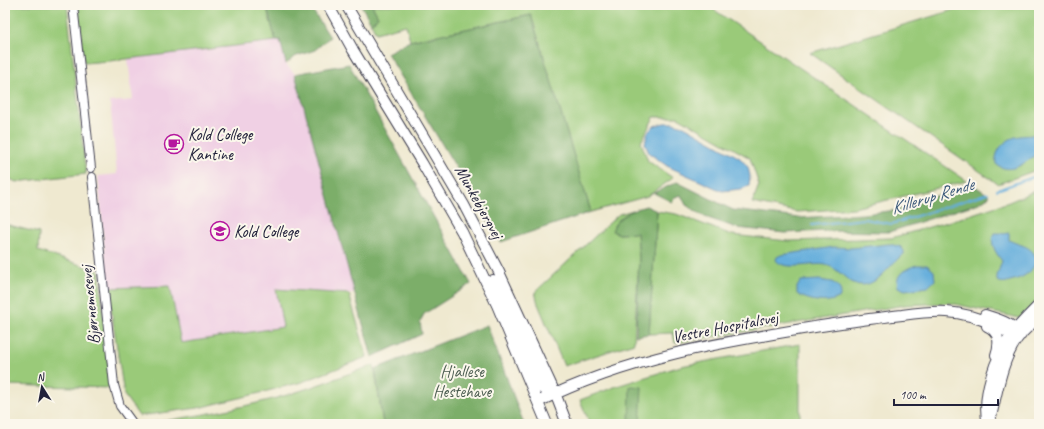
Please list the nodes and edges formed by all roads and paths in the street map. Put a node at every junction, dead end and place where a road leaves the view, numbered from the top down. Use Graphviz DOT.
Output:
graph roads {
  1 [pos="73,5"];
  2 [pos="328,5"];
  3 [pos="346,5"];
  4 [pos="91,168"];
  5 [pos="92,177"];
  6 [pos="447,206"];
  7 [pos="1039,305"];
  8 [pos="925,312"];
  9 [pos="1039,317"];
  10 [pos="1017,333"];
  11 [pos="992,375"];
  12 [pos="555,393"];
  13 [pos="538,402"];
  14 [pos="132,424"];
  15 [pos="547,424"];
  16 [pos="567,424"];
  17 [pos="988,424"];
  1 -- 4 [label="street"];
  2 -- 6 [label="street, Munkebjergvej"];
  3 -- 12 [label="street, Munkebjergvej"];
  5 -- 14 [label="street, Bjørnemosevej"];
  6 -- 12 [label="street"];
  6 -- 13 [label="street, Munkebjergvej"];
  7 -- 10 [label="street"];
  8 -- 10 [label="street, Vestre Hospitalsvej"];
  8 -- 11 [label="street"];
  8 -- 12 [label="street, Vestre Hospitalsvej"];
  9 -- 10 [label="street"];
  10 -- 11 [label="street"];
  10 -- 17 [label="street"];
  11 -- 17 [label="street"];
  12 -- 13 [label="street, Vestre Hospitalsvej"];
  12 -- 16 [label="street, Munkebjergvej"];
  13 -- 15 [label="street, Munkebjergvej"];
}
